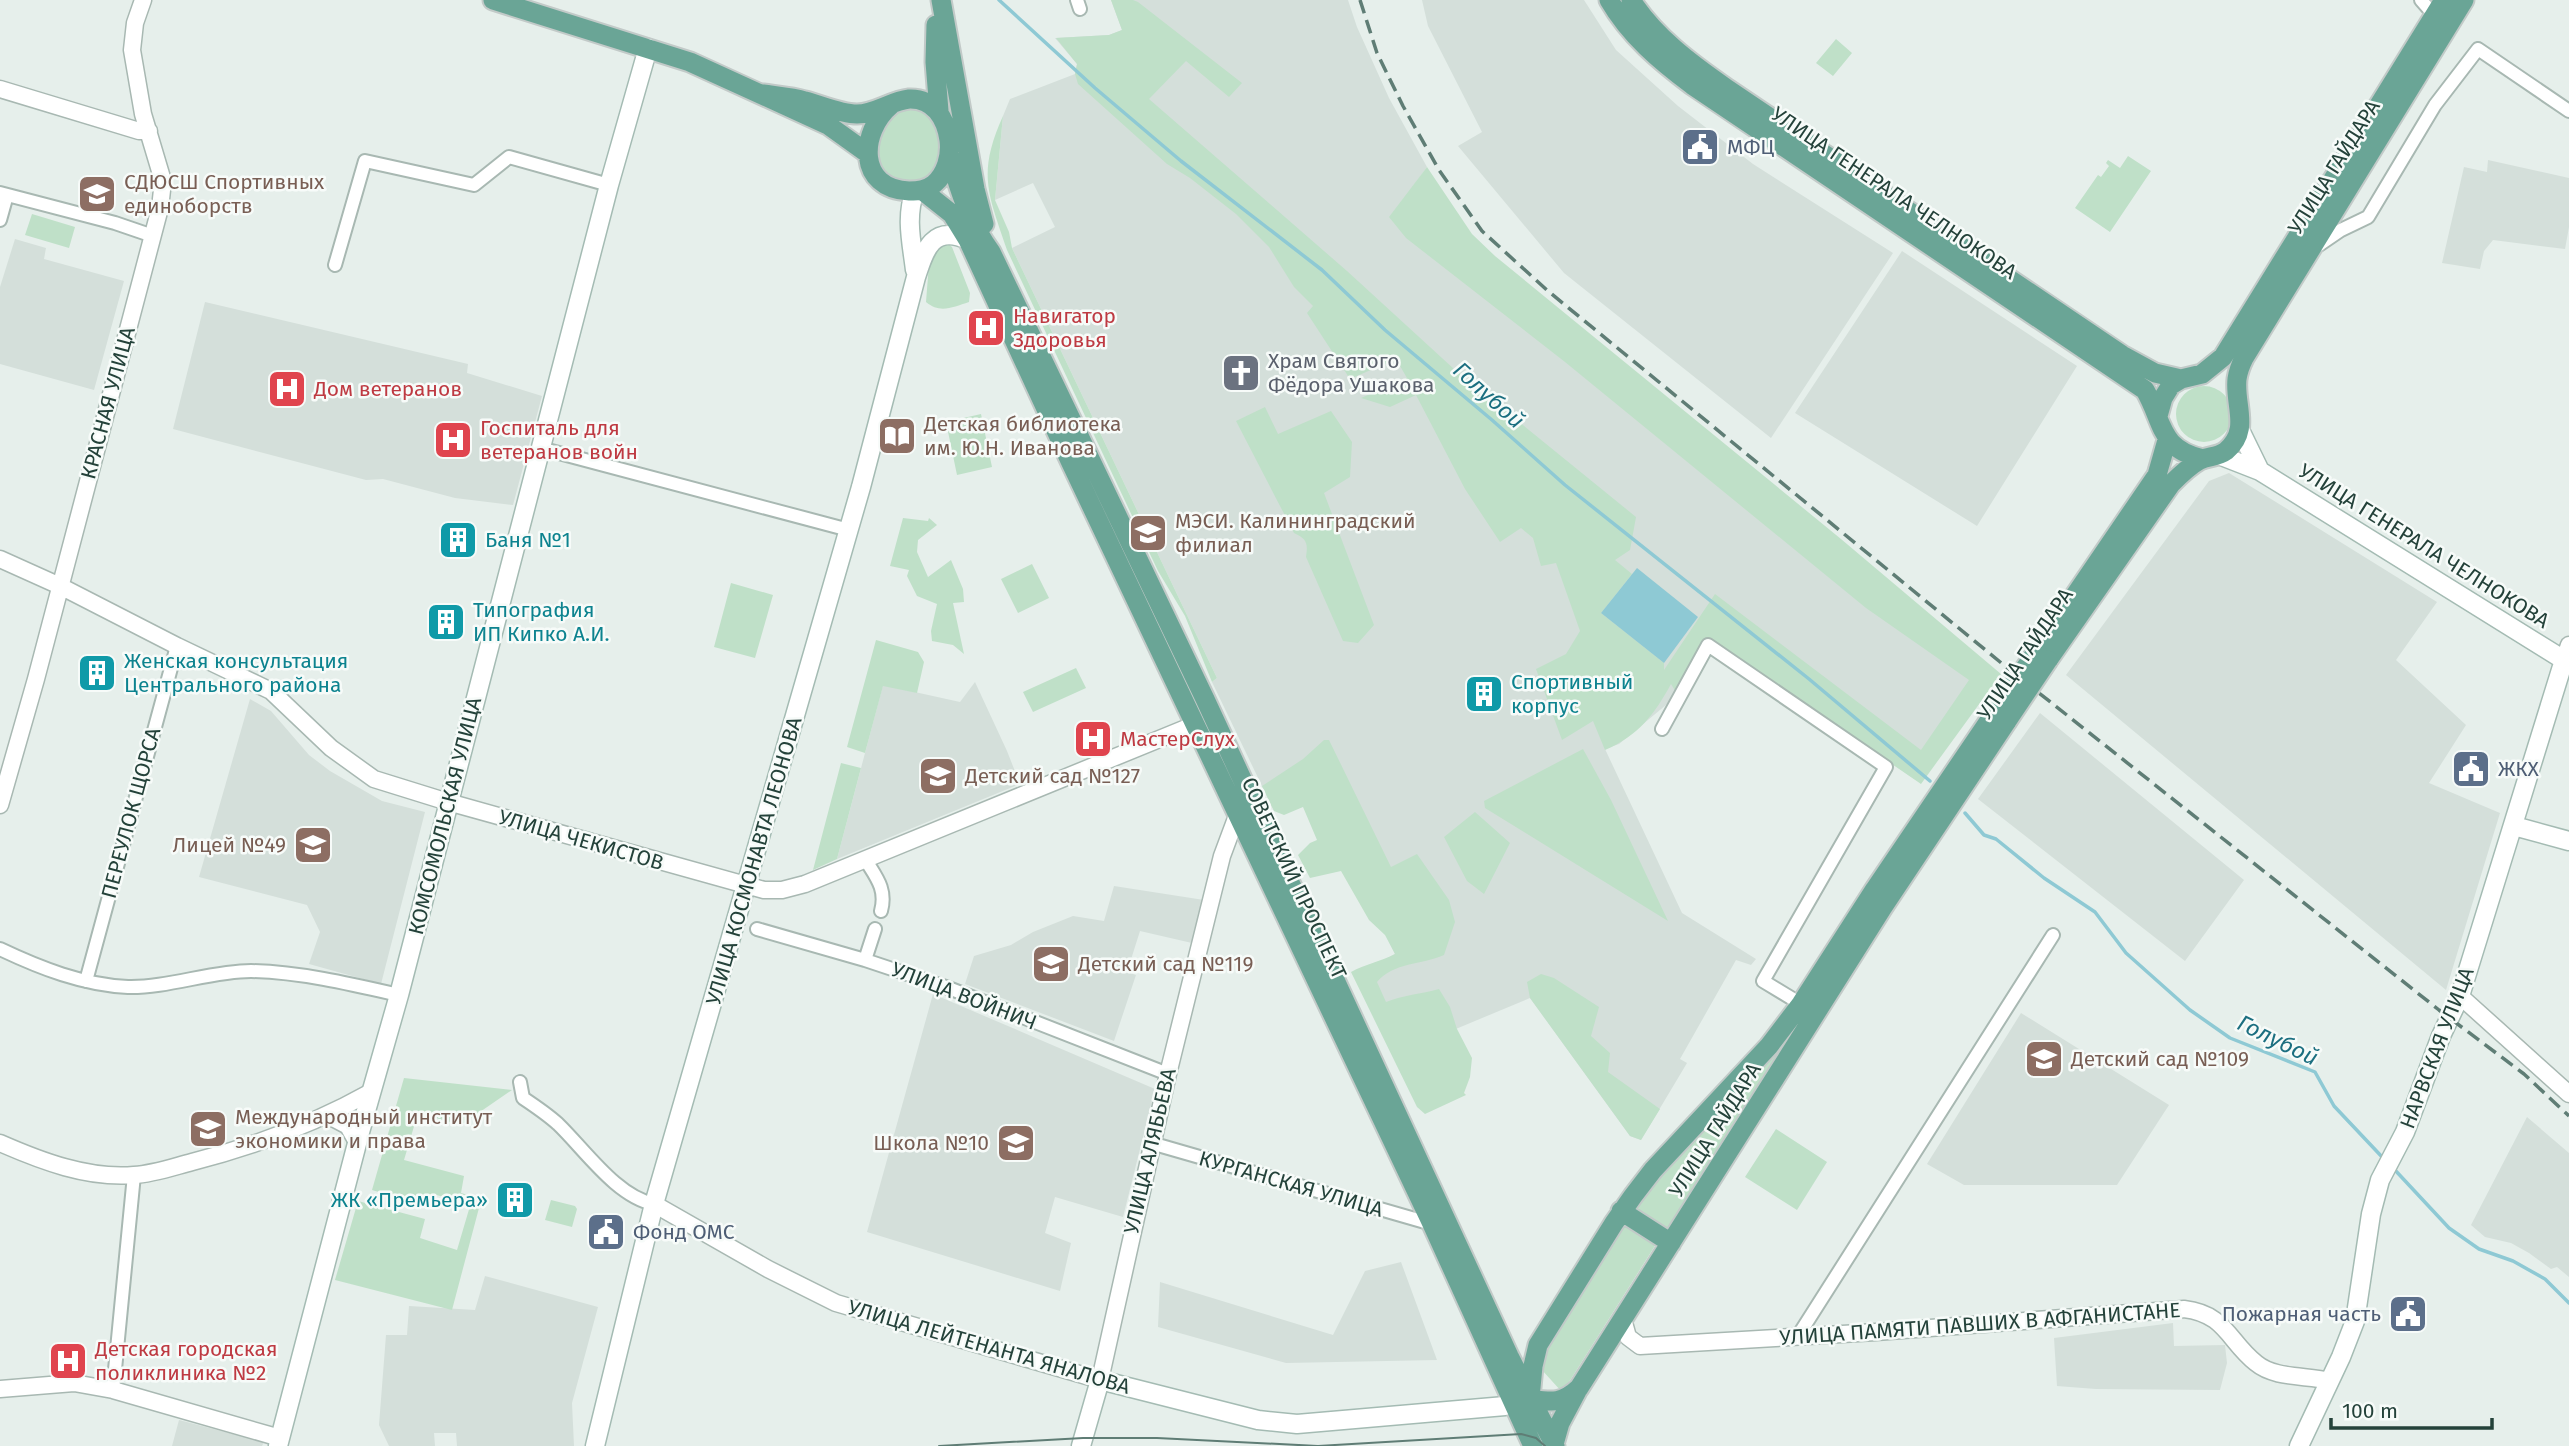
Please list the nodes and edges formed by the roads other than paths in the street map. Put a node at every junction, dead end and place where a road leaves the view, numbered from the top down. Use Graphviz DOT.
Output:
graph roads {
  1 [pos="144,0"];
  2 [pos="492,0"];
  3 [pos="939,0"];
  4 [pos="1609,0"];
  5 [pos="1630,0"];
  6 [pos="2464,0"];
  7 [pos="2434,4"];
  8 [pos="648,48"];
  9 [pos="0,89"];
  10 [pos="763,94"];
  11 [pos="891,105"];
  12 [pos="939,111"];
  13 [pos="2569,111"];
  14 [pos="149,131"];
  15 [pos="1782,135"];
  16 [pos="867,153"];
  17 [pos="950,156"];
  18 [pos="609,185"];
  19 [pos="919,191"];
  20 [pos="4,194"];
  21 [pos="0,220"];
  22 [pos="153,236"];
  23 [pos="968,240"];
  24 [pos="992,251"];
  25 [pos="2307,253"];
  26 [pos="334,265"];
  27 [pos="916,277"];
  28 [pos="2202,374"];
  29 [pos="2181,379"];
  30 [pos="2238,399"];
  31 [pos="2158,415"];
  32 [pos="2240,430"];
  33 [pos="2167,440"];
  34 [pos="540,448"];
  35 [pos="2211,457"];
  36 [pos="2260,471"];
  37 [pos="849,530"];
  38 [pos="0,559"];
  39 [pos="60,586"];
  40 [pos="177,646"];
  41 [pos="2566,653"];
  42 [pos="2042,656"];
  43 [pos="2001,717"];
  44 [pos="1196,724"];
  45 [pos="1662,729"];
  46 [pos="448,802"];
  47 [pos="0,805"];
  48 [pos="1238,813"];
  49 [pos="2514,826"];
  50 [pos="2569,841"];
  51 [pos="1253,845"];
  52 [pos="1222,856"];
  53 [pos="865,859"];
  54 [pos="746,886"];
  55 [pos="881,911"];
  56 [pos="757,929"];
  57 [pos="875,929"];
  58 [pos="2053,935"];
  59 [pos="0,949"];
  60 [pos="865,960"];
  61 [pos="86,981"];
  62 [pos="399,995"];
  63 [pos="2460,996"];
  64 [pos="1801,1004"];
  65 [pos="1167,1074"];
  66 [pos="520,1082"];
  67 [pos="371,1092"];
  68 [pos="2569,1094"];
  69 [pos="329,1115"];
  70 [pos="357,1142"];
  71 [pos="0,1143"];
  72 [pos="1151,1143"];
  73 [pos="134,1175"];
  74 [pos="654,1205"];
  75 [pos="1621,1211"];
  76 [pos="1432,1224"];
  77 [pos="1671,1242"];
  78 [pos="1623,1319"];
  79 [pos="1499,1335"];
  80 [pos="1542,1336"];
  81 [pos="1798,1336"];
  82 [pos="1100,1380"];
  83 [pos="2330,1381"];
  84 [pos="1578,1388"];
  85 [pos="0,1389"];
  86 [pos="113,1390"];
  87 [pos="1523,1401"];
  88 [pos="279,1442"];
  89 [pos="1554,1445"];
  90 [pos="595,1446"];
  91 [pos="1081,1446"];
  92 [pos="1533,1446"];
  93 [pos="2299,1446"];
  1 -- 14 [label="street, КРАСНАЯ УЛИЦА"];
  2 -- 8 [label="main road"];
  3 -- 12 [label="main road, СОВЕТСКИЙ ПРОСПЕКТ"];
  3 -- 24 [label="main road, СОВЕТСКИЙ ПРОСПЕКТ"];
  4 -- 15 [label="main road, УЛИЦА ГЕНЕРАЛА ЧЕЛНОКОВА"];
  5 -- 15 [label="main road, УЛИЦА ГЕНЕРАЛА ЧЕЛНОКОВА"];
  6 -- 25 [label="main road, УЛИЦА ГАЙДАРА"];
  7 -- 28 [label="main road, УЛИЦА ГАЙДАРА"];
  8 -- 10 [label="main road"];
  8 -- 18 [label="main road, КОМСОМОЛЬСКАЯ УЛИЦА"];
  9 -- 14 [label="street"];
  10 -- 11 [label="main road"];
  10 -- 16 [label="main road"];
  11 -- 12 [label="main road"];
  11 -- 16 [label="main road"];
  12 -- 17 [label="main road"];
  13 -- 25 [label="street"];
  14 -- 22 [label="street, КРАСНАЯ УЛИЦА"];
  15 -- 29 [label="main road, УЛИЦА ГЕНЕРАЛА ЧЕЛНОКОВА"];
  15 -- 31 [label="main road, УЛИЦА ГЕНЕРАЛА ЧЕЛНОКОВА"];
  16 -- 19 [label="main road"];
  17 -- 19 [label="main road"];
  17 -- 24 [label="main road, СОВЕТСКИЙ ПРОСПЕКТ"];
  18 -- 26 [label="street"];
  18 -- 34 [label="main road, КОМСОМОЛЬСКАЯ УЛИЦА"];
  19 -- 23 [label="main road, СОВЕТСКИЙ ПРОСПЕКТ"];
  19 -- 27 [label="main road, УЛИЦА КОСМОНАВТА ЛЕОНОВА"];
  20 -- 21 [label="street"];
  20 -- 22 [label="street"];
  22 -- 39 [label="street, КРАСНАЯ УЛИЦА"];
  23 -- 27 [label="main road, УЛИЦА КОСМОНАВТА ЛЕОНОВА"];
  23 -- 44 [label="main road, СОВЕТСКИЙ ПРОСПЕКТ"];
  24 -- 79 [label="main road, СОВЕТСКИЙ ПРОСПЕКТ"];
  25 -- 30 [label="main road, УЛИЦА ГАЙДАРА"];
  27 -- 37 [label="main road, УЛИЦА КОСМОНАВТА ЛЕОНОВА"];
  28 -- 29 [label="main road, УЛИЦА ГАЙДАРА"];
  28 -- 30 [label="main road"];
  29 -- 31 [label="main road"];
  30 -- 32 [label="main road, УЛИЦА ГАЙДАРА"];
  31 -- 33 [label="main road"];
  32 -- 35 [label="main road, УЛИЦА ГАЙДАРА"];
  32 -- 36 [label="main road"];
  33 -- 35 [label="main road"];
  33 -- 42 [label="main road, УЛИЦА ГАЙДАРА"];
  34 -- 37 [label="street"];
  34 -- 46 [label="main road, КОМСОМОЛЬСКАЯ УЛИЦА"];
  35 -- 36 [label="main road, УЛИЦА ГЕНЕРАЛА ЧЕЛНОКОВА"];
  35 -- 42 [label="main road, УЛИЦА ГАЙДАРА"];
  36 -- 41 [label="main road, УЛИЦА ГЕНЕРАЛА ЧЕЛНОКОВА"];
  37 -- 54 [label="main road, УЛИЦА КОСМОНАВТА ЛЕОНОВА"];
  38 -- 39 [label="street, УЛИЦА ЧЕКИСТОВ"];
  39 -- 40 [label="street, УЛИЦА ЧЕКИСТОВ"];
  39 -- 47 [label="street, КРАСНАЯ УЛИЦА"];
  40 -- 46 [label="street, УЛИЦА ЧЕКИСТОВ"];
  40 -- 61 [label="street, ПЕРЕУЛОК ЩОРСА"];
  41 -- 49 [label="main road, НАРВСКАЯ УЛИЦА"];
  42 -- 43 [label="main road, УЛИЦА ГАЙДАРА, bridge"];
  43 -- 64 [label="main road, УЛИЦА ГАЙДАРА"];
  43 -- 77 [label="main road, УЛИЦА ГАЙДАРА"];
  44 -- 48 [label="main road, СОВЕТСКИЙ ПРОСПЕКТ"];
  44 -- 53 [label="street, УЛИЦА ЧЕКИСТОВ"];
  45 -- 64 [label="street"];
  46 -- 54 [label="street, УЛИЦА ЧЕКИСТОВ"];
  46 -- 62 [label="main road, КОМСОМОЛЬСКАЯ УЛИЦА"];
  48 -- 51 [label="main road, СОВЕТСКИЙ ПРОСПЕКТ"];
  48 -- 52 [label="street, УЛИЦА АЛЯБЬЕВА"];
  49 -- 50 [label="main road"];
  49 -- 63 [label="main road, НАРВСКАЯ УЛИЦА"];
  51 -- 52 [label="street"];
  51 -- 76 [label="main road, СОВЕТСКИЙ ПРОСПЕКТ"];
  52 -- 65 [label="street, УЛИЦА АЛЯБЬЕВА"];
  53 -- 54 [label="street, УЛИЦА ЧЕКИСТОВ"];
  53 -- 55 [label="street"];
  54 -- 74 [label="main road, УЛИЦА КОСМОНАВТА ЛЕОНОВА"];
  56 -- 60 [label="street, УЛИЦА ВОЙНИЧ"];
  57 -- 60 [label="street"];
  58 -- 81 [label="street"];
  59 -- 61 [label="street"];
  60 -- 65 [label="street, УЛИЦА ВОЙНИЧ"];
  61 -- 62 [label="street"];
  62 -- 67 [label="main road, КОМСОМОЛЬСКАЯ УЛИЦА"];
  63 -- 68 [label="street"];
  63 -- 83 [label="main road, НАРВСКАЯ УЛИЦА"];
  64 -- 75 [label="main road, УЛИЦА ГАЙДАРА"];
  65 -- 72 [label="street, УЛИЦА АЛЯБЬЕВА"];
  66 -- 74 [label="street, УЛИЦА ЛЕЙТЕНАНТА ЯНАЛОВА"];
  67 -- 69 [label="street"];
  67 -- 70 [label="main road, КОМСОМОЛЬСКАЯ УЛИЦА"];
  69 -- 70 [label="street"];
  69 -- 73 [label="street"];
  70 -- 88 [label="main road, КОМСОМОЛЬСКАЯ УЛИЦА"];
  71 -- 73 [label="street"];
  72 -- 76 [label="street, КУРГАНСКАЯ УЛИЦА"];
  72 -- 82 [label="street, УЛИЦА АЛЯБЬЕВА"];
  73 -- 86 [label="street"];
  74 -- 82 [label="street, УЛИЦА ЛЕЙТЕНАНТА ЯНАЛОВА"];
  74 -- 90 [label="main road, УЛИЦА КОСМОНАВТА ЛЕОНОВА"];
  75 -- 77 [label="main road"];
  75 -- 80 [label="main road, УЛИЦА ГАЙДАРА"];
  76 -- 87 [label="main road, СОВЕТСКИЙ ПРОСПЕКТ"];
  77 -- 78 [label="main road, УЛИЦА ГАЙДАРА"];
  78 -- 81 [label="street, УЛИЦА ПАМЯТИ ПАВШИХ В АФГАНИСТАНЕ"];
  78 -- 84 [label="main road, УЛИЦА ГАЙДАРА"];
  79 -- 80 [label="main road"];
  79 -- 87 [label="main road, СОВЕТСКИЙ ПРОСПЕКТ"];
  80 -- 87 [label="main road, УЛИЦА ГАЙДАРА"];
  81 -- 83 [label="street, УЛИЦА ПАМЯТИ ПАВШИХ В АФГАНИСТАНЕ"];
  82 -- 87 [label="main road, УЛИЦА ЛЕЙТЕНАНТА ЯНАЛОВА"];
  82 -- 91 [label="main road, УЛИЦА АЛЯБЬЕВА"];
  83 -- 93 [label="main road, НАРВСКАЯ УЛИЦА"];
  84 -- 87 [label="main road"];
  84 -- 89 [label="main road, УЛИЦА ГАЙДАРА"];
  85 -- 86 [label="street"];
  86 -- 88 [label="street"];
  87 -- 89 [label="main road, СОВЕТСКИЙ ПРОСПЕКТ"];
  87 -- 92 [label="main road, СОВЕТСКИЙ ПРОСПЕКТ"];
}
